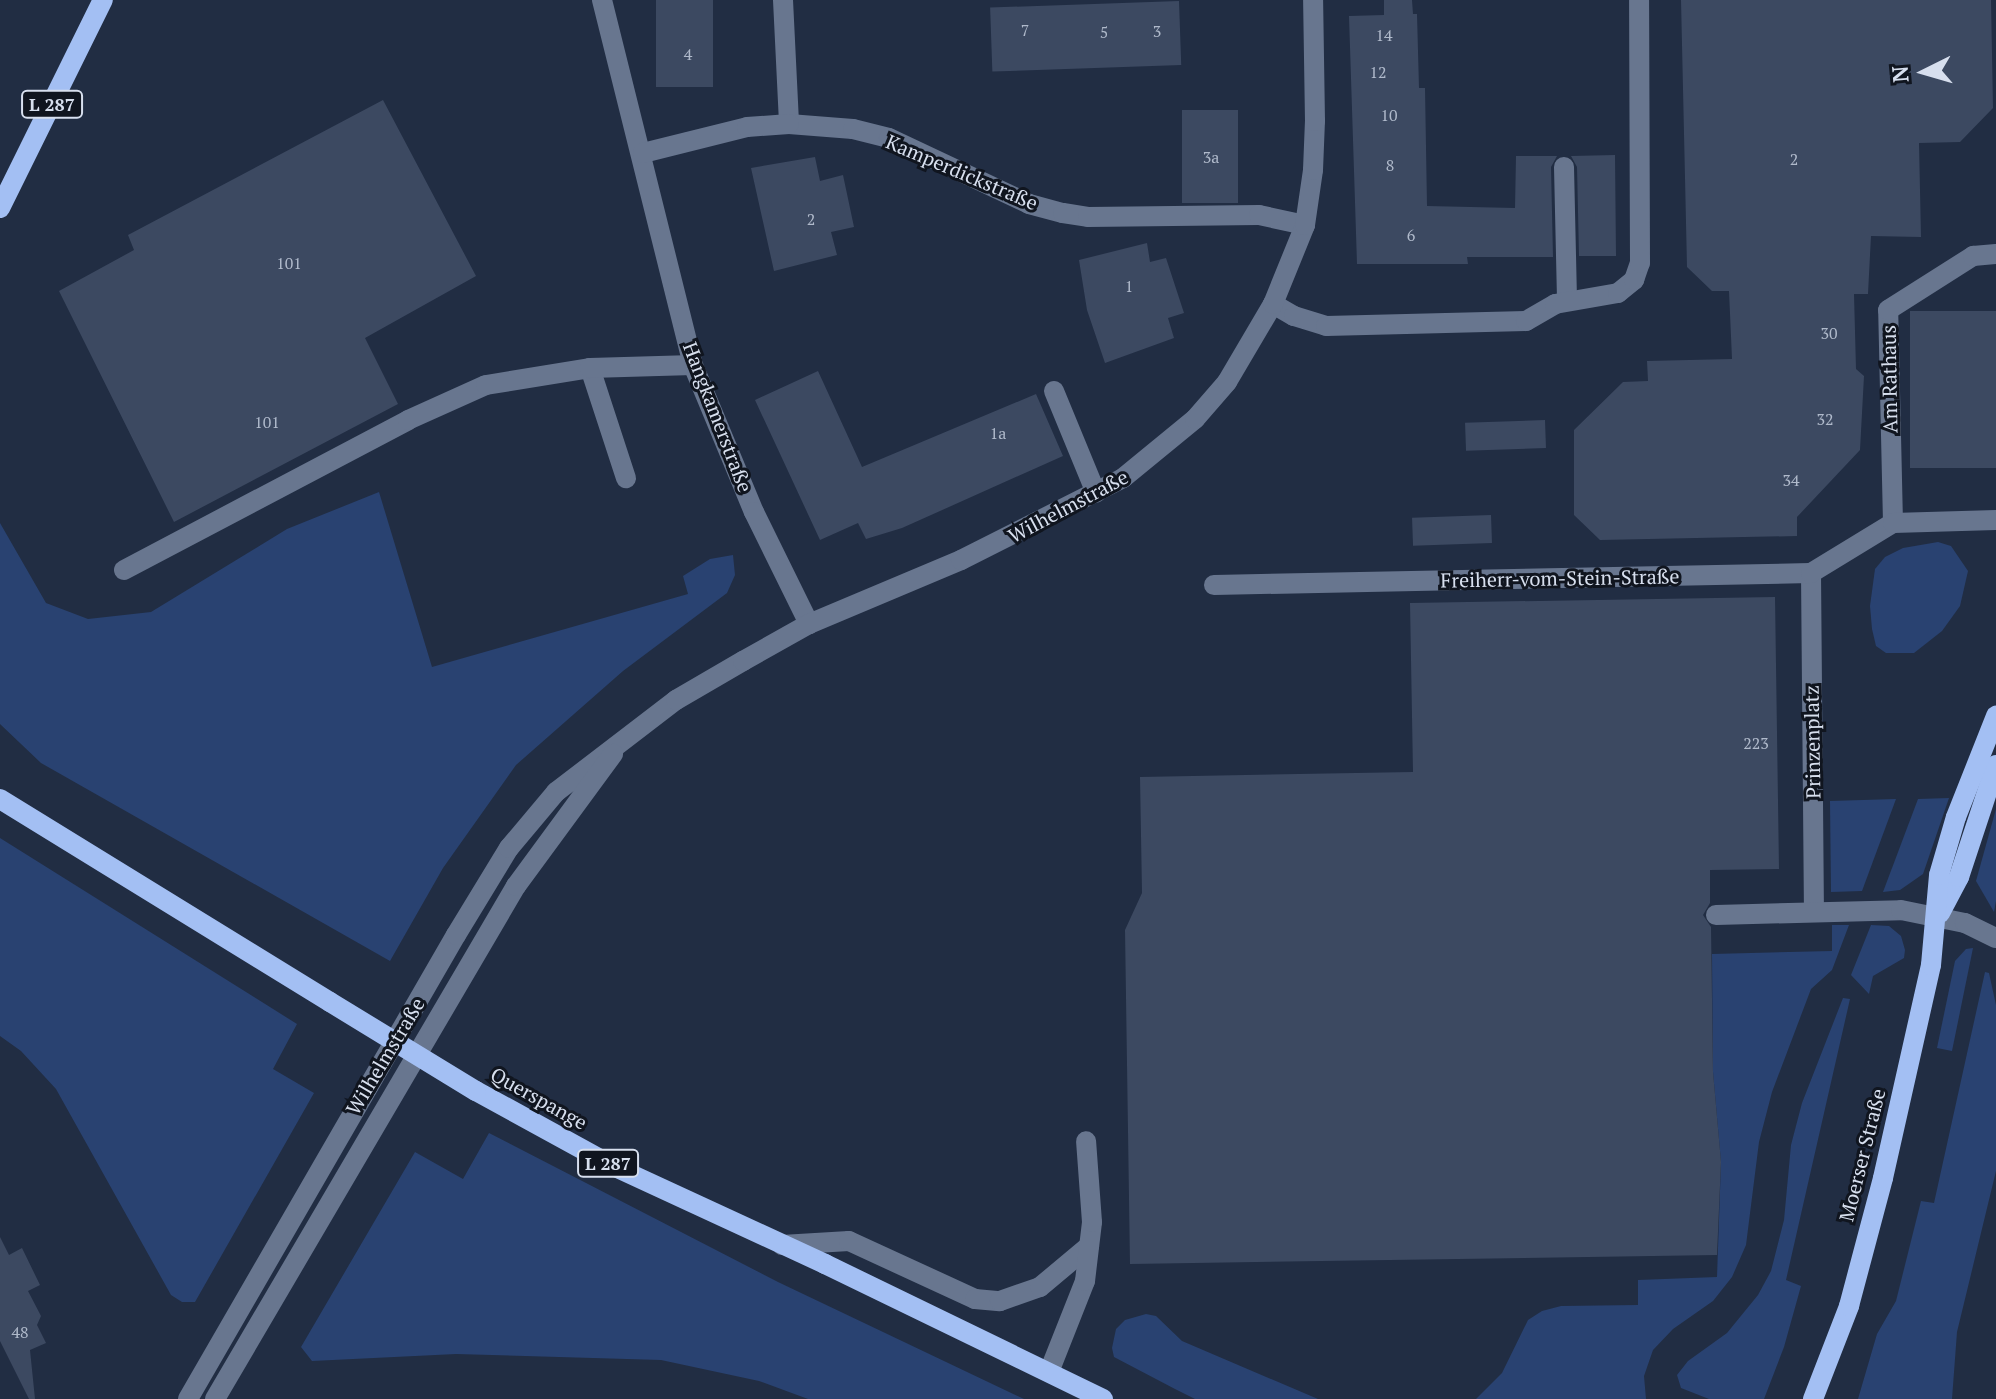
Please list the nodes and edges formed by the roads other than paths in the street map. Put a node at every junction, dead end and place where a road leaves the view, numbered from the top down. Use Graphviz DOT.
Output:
graph roads {
  1 [pos="103,0"];
  2 [pos="602,0"];
  3 [pos="783,0"];
  4 [pos="1313,0"];
  5 [pos="1639,0"];
  6 [pos="789,124"];
  7 [pos="643,153"];
  8 [pos="1564,167"];
  9 [pos="0,208"];
  10 [pos="1305,225"];
  11 [pos="1996,254"];
  12 [pos="1567,301"];
  13 [pos="1273,304"];
  14 [pos="693,365"];
  15 [pos="590,368"];
  16 [pos="1054,391"];
  17 [pos="626,478"];
  18 [pos="1096,493"];
  19 [pos="1996,520"];
  20 [pos="1893,523"];
  21 [pos="124,570"];
  22 [pos="1811,573"];
  23 [pos="1214,585"];
  24 [pos="809,624"];
  25 [pos="1996,716"];
  26 [pos="620,744"];
  27 [pos="1996,765"];
  28 [pos="0,790"];
  29 [pos="0,799"];
  30 [pos="23,810"];
  31 [pos="1814,911"];
  32 [pos="1716,915"];
  33 [pos="1938,917"];
  34 [pos="1996,938"];
  35 [pos="1086,1141"];
  36 [pos="782,1245"];
  37 [pos="1089,1246"];
  38 [pos="1049,1372"];
  39 [pos="188,1399"];
  40 [pos="215,1399"];
  41 [pos="1103,1399"];
  42 [pos="1813,1399"];
  1 -- 9 [label="main road, L 287"];
  2 -- 7 [label="street, Hangkamerstraße"];
  3 -- 6 [label="street"];
  4 -- 10 [label="street, Wilhelmstraße"];
  5 -- 12 [label="street"];
  6 -- 7 [label="street"];
  6 -- 10 [label="street, Kamperdickstraße"];
  7 -- 14 [label="street, Hangkamerstraße"];
  8 -- 12 [label="street"];
  10 -- 13 [label="street, Wilhelmstraße"];
  11 -- 20 [label="street, Am Rathaus"];
  12 -- 13 [label="street"];
  13 -- 18 [label="street, Wilhelmstraße"];
  14 -- 15 [label="street"];
  14 -- 24 [label="street, Hangkamerstraße"];
  15 -- 17 [label="street"];
  15 -- 21 [label="street"];
  16 -- 18 [label="street"];
  18 -- 24 [label="street, Wilhelmstraße"];
  19 -- 20 [label="street"];
  20 -- 22 [label="street"];
  22 -- 23 [label="street, Freiherr-vom-Stein-Straße"];
  22 -- 31 [label="street, Prinzenplatz"];
  24 -- 26 [label="street, Wilhelmstraße"];
  25 -- 33 [label="main road, Moerser Straße"];
  26 -- 39 [label="street, Wilhelmstraße"];
  26 -- 40 [label="street, Wilhelmstraße"];
  27 -- 33 [label="main road, Moerser Straße"];
  28 -- 30 [label="main road, Querspange / L 287"];
  29 -- 30 [label="main road, Querspange / L 287"];
  30 -- 36 [label="main road, Querspange / L 287, bridge"];
  31 -- 32 [label="street"];
  31 -- 33 [label="street"];
  33 -- 34 [label="street"];
  33 -- 42 [label="main road, Moerser Straße"];
  35 -- 37 [label="street"];
  36 -- 37 [label="street"];
  36 -- 38 [label="main road, Querspange / L 287"];
  37 -- 38 [label="street"];
  38 -- 41 [label="main road, Querspange / L 287"];
}
